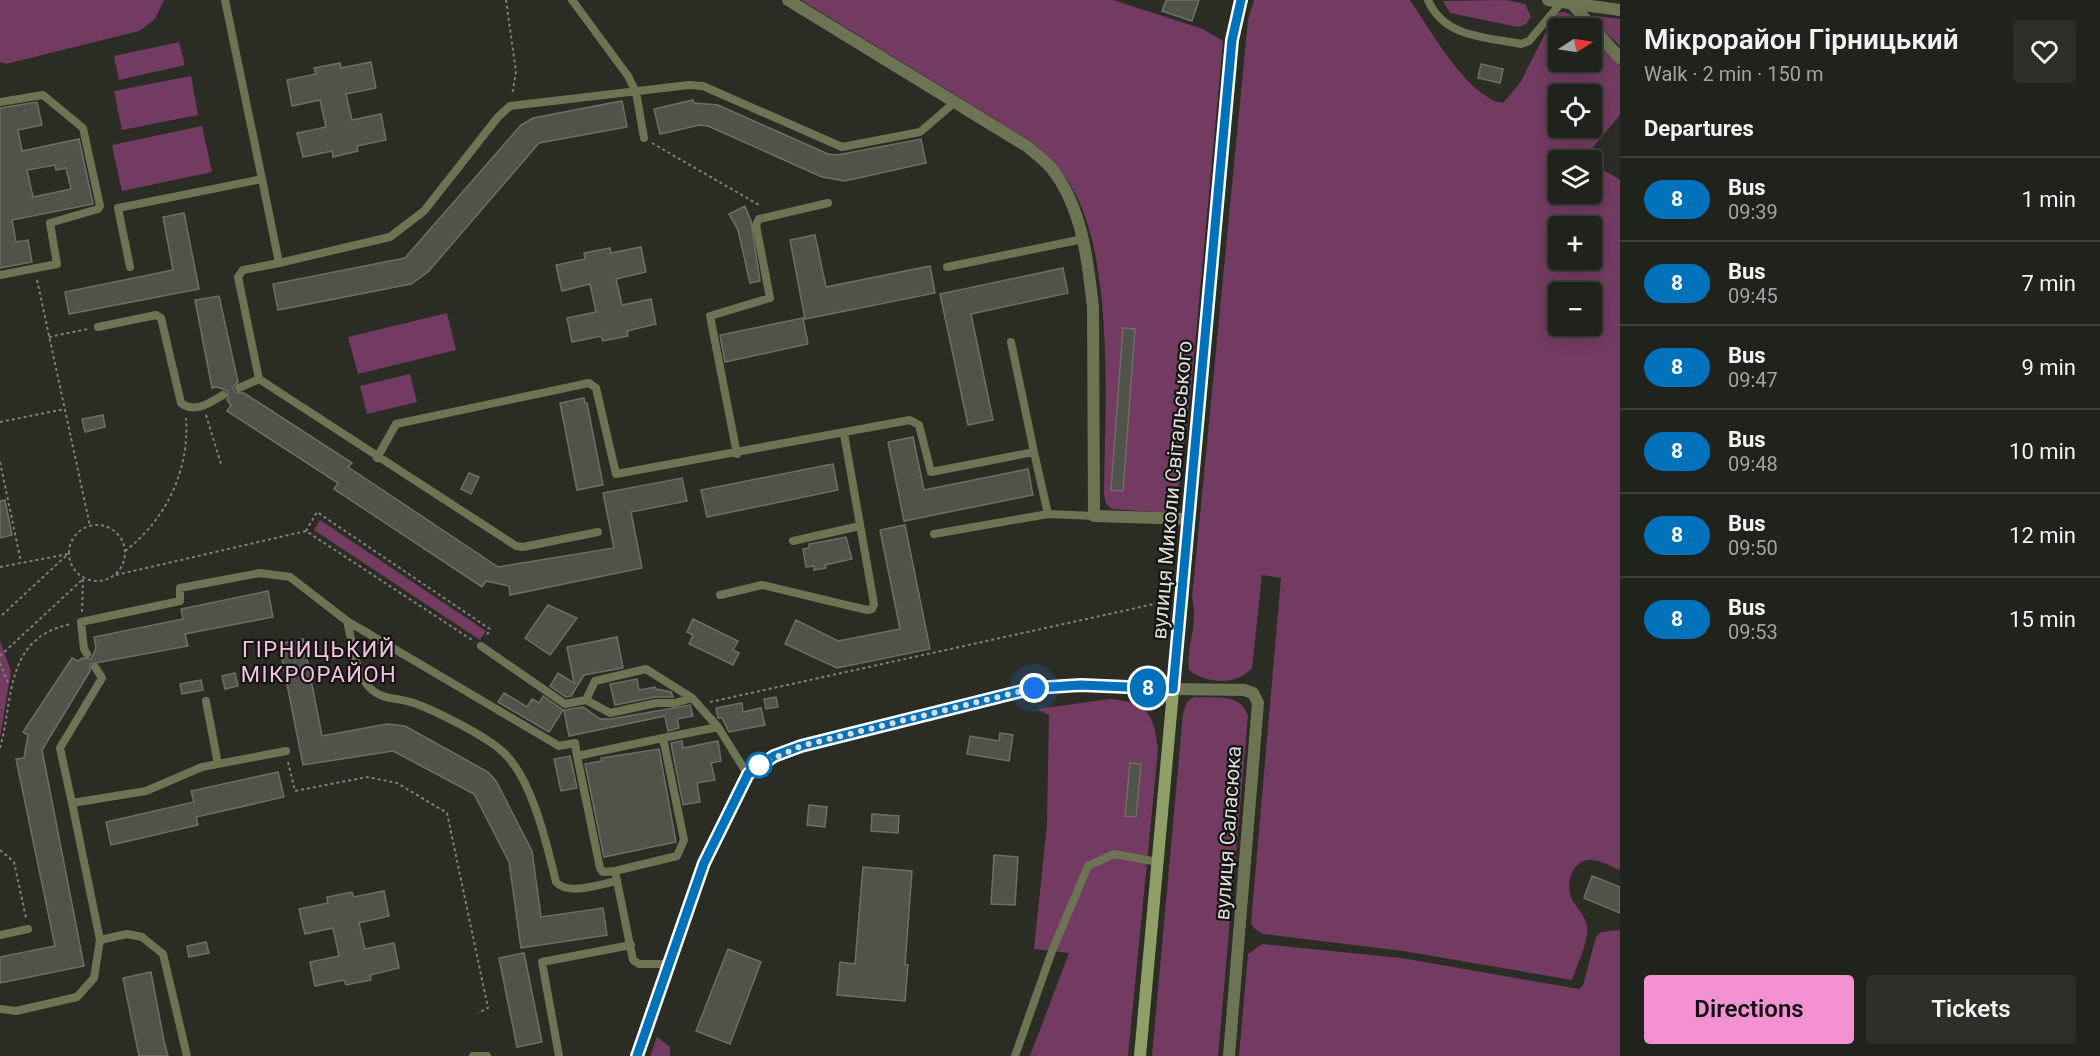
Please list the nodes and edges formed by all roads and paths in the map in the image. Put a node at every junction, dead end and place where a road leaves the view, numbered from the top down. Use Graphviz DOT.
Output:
graph roads {
  1 [pos="225,0"];
  2 [pos="506,0"];
  3 [pos="572,0"];
  4 [pos="788,0"];
  5 [pos="1241,0"];
  6 [pos="1428,0"];
  7 [pos="1560,2"];
  8 [pos="1620,10"];
  9 [pos="1620,58"];
  10 [pos="636,92"];
  11 [pos="0,102"];
  12 [pos="954,103"];
  13 [pos="510,106"];
  14 [pos="644,138"];
  15 [pos="262,178"];
  16 [pos="828,203"];
  17 [pos="777,215"];
  18 [pos="1083,239"];
  19 [pos="279,263"];
  20 [pos="130,267"];
  21 [pos="947,267"];
  22 [pos="35,268"];
  23 [pos="0,275"];
  24 [pos="98,327"];
  25 [pos="49,337"];
  26 [pos="1011,342"];
  27 [pos="259,379"];
  28 [pos="239,388"];
  29 [pos="223,395"];
  30 [pos="185,406"];
  31 [pos="203,407"];
  32 [pos="65,409"];
  33 [pos="0,422"];
  34 [pos="844,434"];
  35 [pos="1034,452"];
  36 [pos="737,454"];
  37 [pos="377,458"];
  38 [pos="0,462"];
  39 [pos="221,464"];
  40 [pos="1048,514"];
  41 [pos="1094,516"];
  42 [pos="1190,519"];
  43 [pos="90,526"];
  44 [pos="860,526"];
  45 [pos="306,531"];
  46 [pos="598,532"];
  47 [pos="934,534"];
  48 [pos="793,541"];
  49 [pos="125,551"];
  50 [pos="68,554"];
  51 [pos="21,563"];
  52 [pos="0,567"];
  53 [pos="116,575"];
  54 [pos="82,579"];
  55 [pos="720,595"];
  56 [pos="1182,598"];
  57 [pos="0,617"];
  58 [pos="347,621"];
  59 [pos="81,622"];
  60 [pos="481,645"];
  61 [pos="87,654"];
  62 [pos="0,657"];
  63 [pos="0,663"];
  64 [pos="95,667"];
  65 [pos="10,687"];
  66 [pos="1173,689"];
  67 [pos="586,700"];
  68 [pos="206,701"];
  69 [pos="695,701"];
  70 [pos="718,727"];
  71 [pos="663,738"];
  72 [pos="0,748"];
  73 [pos="286,751"];
  74 [pos="577,756"];
  75 [pos="218,764"];
  76 [pos="748,774"];
  77 [pos="72,803"];
  78 [pos="0,850"];
  79 [pos="1158,862"];
  80 [pos="615,871"];
  81 [pos="617,881"];
  82 [pos="28,928"];
  83 [pos="0,935"];
  84 [pos="100,940"];
  85 [pos="631,945"];
  86 [pos="669,964"];
  87 [pos="0,1009"];
  88 [pos="478,1012"];
  89 [pos="187,1056"];
  90 [pos="473,1056"];
  91 [pos="487,1056"];
  92 [pos="559,1056"];
  93 [pos="637,1056"];
  94 [pos="1016,1056"];
  95 [pos="1140,1056"];
  96 [pos="1229,1056"];
  1 -- 15 [label="lane"];
  2 -- 13 [label="path"];
  3 -- 10 [label="lane"];
  4 -- 12 [label="street"];
  5 -- 42 [label="main road, вулиця Миколи Світальського"];
  6 -- 7 [label="lane"];
  7 -- 8 [label="street"];
  7 -- 9 [label="street"];
  10 -- 12 [label="lane"];
  10 -- 13 [label="lane"];
  10 -- 14 [label="lane"];
  11 -- 22 [label="lane"];
  12 -- 18 [label="street"];
  13 -- 19 [label="lane"];
  14 -- 17 [label="path"];
  15 -- 19 [label="lane"];
  15 -- 20 [label="lane"];
  16 -- 17 [label="lane"];
  17 -- 36 [label="lane"];
  18 -- 21 [label="lane"];
  18 -- 41 [label="street"];
  19 -- 27 [label="lane"];
  22 -- 23 [label="lane"];
  22 -- 25 [label="path"];
  24 -- 25 [label="path"];
  24 -- 30 [label="lane"];
  25 -- 32 [label="path"];
  26 -- 35 [label="lane"];
  27 -- 28 [label="lane"];
  27 -- 37 [label="lane"];
  29 -- 31 [label="lane"];
  30 -- 31 [label="lane"];
  30 -- 49 [label="path"];
  31 -- 39 [label="path"];
  32 -- 33 [label="path"];
  32 -- 43 [label="path"];
  34 -- 35 [label="lane"];
  34 -- 36 [label="lane"];
  34 -- 44 [label="lane"];
  35 -- 40 [label="lane"];
  36 -- 37 [label="lane"];
  37 -- 46 [label="lane"];
  38 -- 51 [label="path"];
  40 -- 41 [label="lane"];
  40 -- 47 [label="lane"];
  41 -- 42 [label="street"];
  42 -- 56 [label="main road, вулиця Миколи Світальського"];
  43 -- 49 [label="path"];
  43 -- 50 [label="path"];
  44 -- 48 [label="lane"];
  44 -- 55 [label="lane"];
  45 -- 53 [label="path"];
  45 -- 60 [label="path"];
  45 -- 60 [label="path"];
  49 -- 53 [label="path"];
  50 -- 51 [label="path"];
  50 -- 54 [label="path"];
  50 -- 57 [label="path"];
  51 -- 52 [label="path"];
  53 -- 54 [label="path"];
  54 -- 59 [label="path"];
  54 -- 62 [label="path"];
  56 -- 66 [label="main road, вулиця Миколи Світальського"];
  56 -- 69 [label="path"];
  58 -- 59 [label="lane"];
  58 -- 74 [label="lane"];
  58 -- 81 [label="lane"];
  59 -- 61 [label="lane"];
  59 -- 65 [label="path"];
  60 -- 67 [label="lane"];
  63 -- 65 [label="path"];
  64 -- 77 [label="lane"];
  65 -- 72 [label="path"];
  66 -- 76 [label="main road"];
  66 -- 79 [label="main road, вулиця Миколи Світальського"];
  66 -- 96 [label="street, вулиця Саласюка"];
  67 -- 69 [label="lane"];
  67 -- 69 [label="lane"];
  68 -- 75 [label="lane"];
  69 -- 70 [label="lane"];
  70 -- 71 [label="lane"];
  70 -- 76 [label="lane"];
  71 -- 74 [label="lane"];
  71 -- 80 [label="lane"];
  73 -- 75 [label="lane"];
  73 -- 88 [label="path"];
  74 -- 80 [label="lane"];
  75 -- 77 [label="lane"];
  76 -- 86 [label="main road"];
  77 -- 84 [label="lane"];
  78 -- 82 [label="path"];
  79 -- 94 [label="lane"];
  79 -- 95 [label="main road, вулиця Миколи Світальського"];
  80 -- 81 [label="lane"];
  81 -- 85 [label="lane"];
  82 -- 83 [label="lane"];
  84 -- 87 [label="lane"];
  84 -- 89 [label="lane"];
  85 -- 86 [label="lane"];
  85 -- 92 [label="lane"];
  86 -- 93 [label="main road"];
  90 -- 91 [label="lane"];
}
